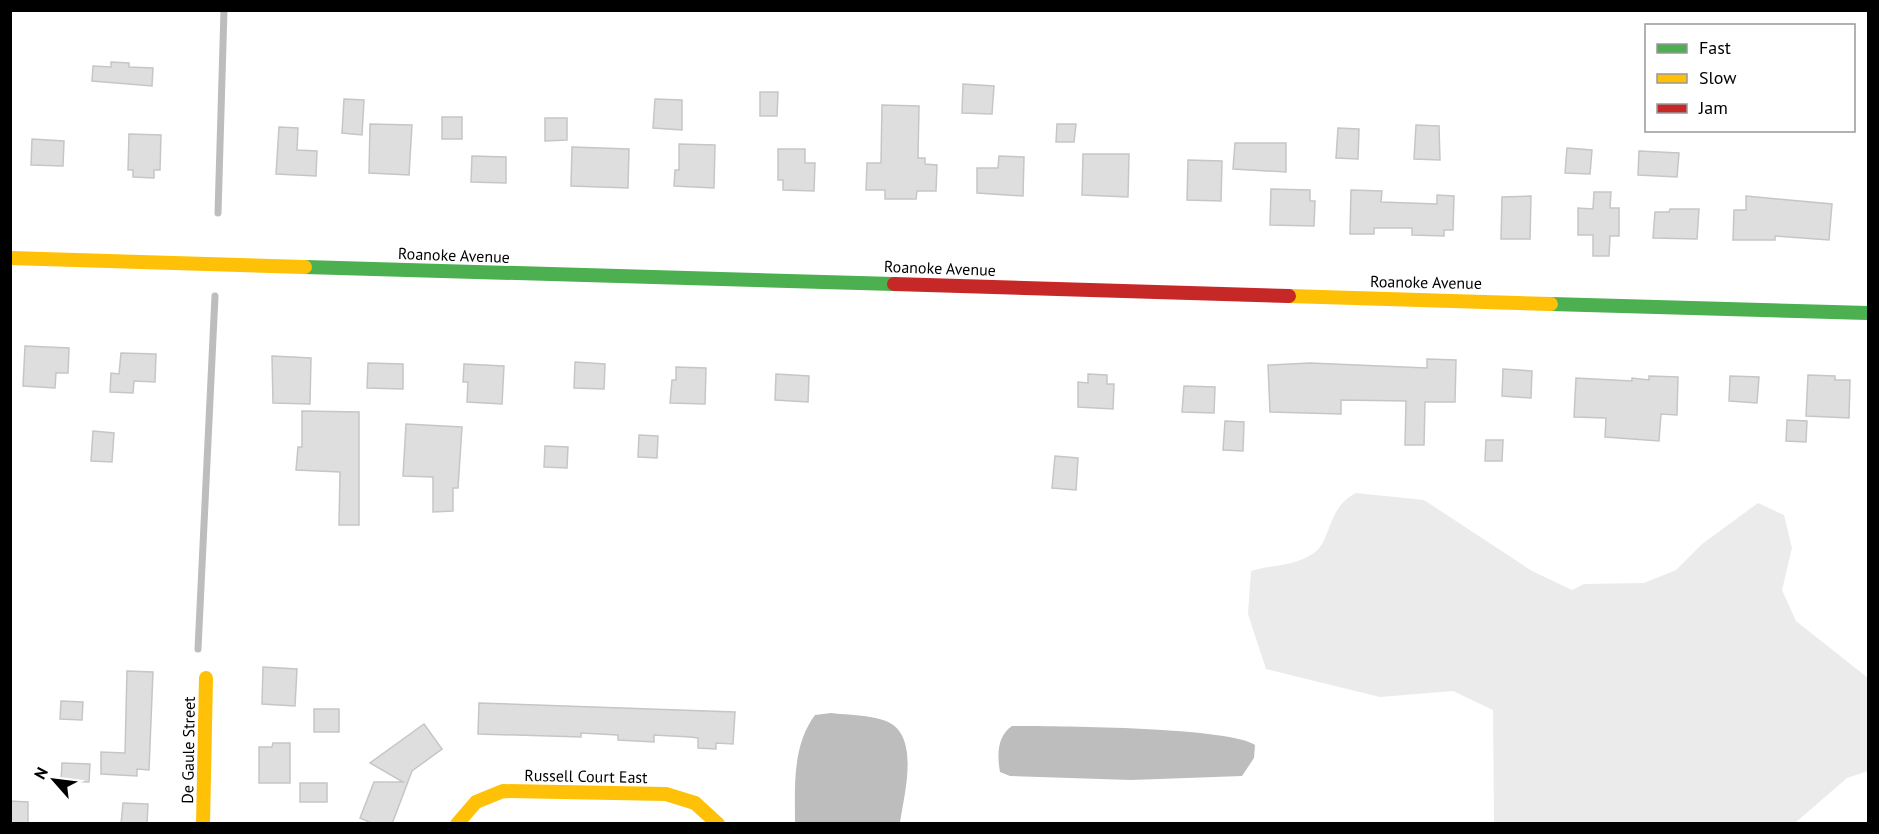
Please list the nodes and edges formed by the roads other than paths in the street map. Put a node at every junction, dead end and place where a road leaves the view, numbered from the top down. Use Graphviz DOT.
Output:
graph roads {
  1 [pos="10,258"];
  2 [pos="1869,313"];
  3 [pos="206,678"];
  4 [pos="203,824"];
  5 [pos="457,824"];
  6 [pos="718,824"];
  1 -- 2 [label="street, Roanoke Avenue"];
  3 -- 4 [label="street, De Gaule Street"];
  5 -- 6 [label="street, Russell Court East"];
}
